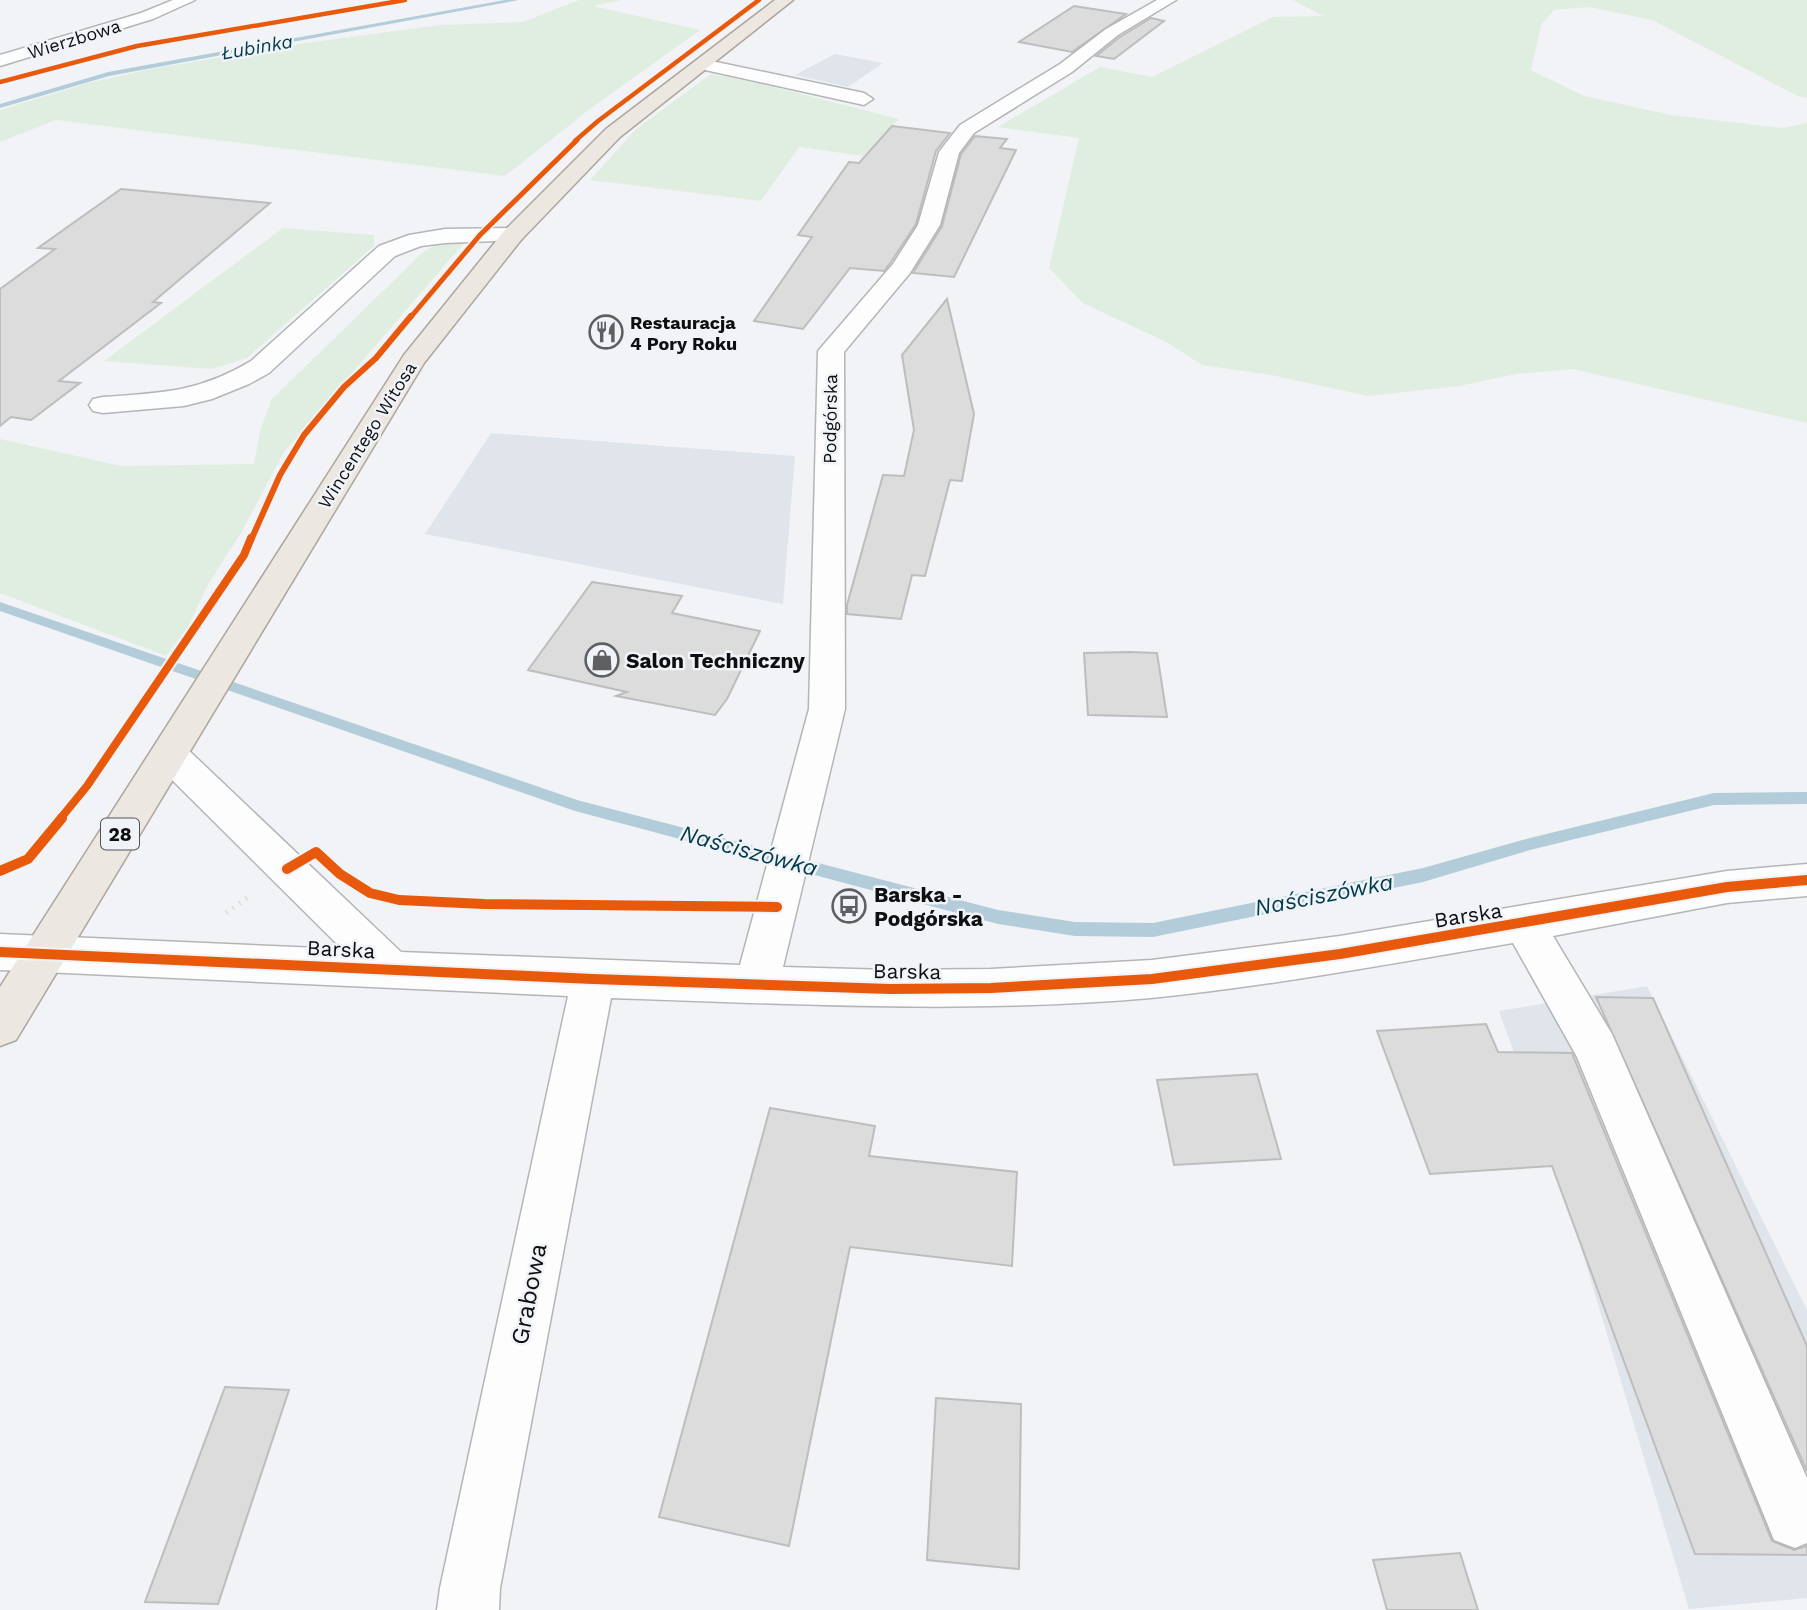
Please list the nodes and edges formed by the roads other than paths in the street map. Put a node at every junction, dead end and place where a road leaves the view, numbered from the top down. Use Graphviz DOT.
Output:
graph roads {
  1 [pos="187,0"];
  2 [pos="785,0"];
  3 [pos="1168,0"];
  4 [pos="0,43"];
  5 [pos="34,52"];
  6 [pos="0,61"];
  7 [pos="702,64"];
  8 [pos="864,99"];
  9 [pos="513,235"];
  10 [pos="103,405"];
  11 [pos="169,754"];
  12 [pos="1807,880"];
  13 [pos="1524,924"];
  14 [pos="0,951"];
  15 [pos="45,953"];
  16 [pos="390,969"];
  17 [pos="593,979"];
  18 [pos="757,983"];
  19 [pos="0,1026"];
  20 [pos="1795,1519"];
  21 [pos="468,1610"];
  1 -- 5 [label="street, Wierzbowa"];
  2 -- 7 [label="main road, Wincentego Witosa / 28"];
  3 -- 18 [label="street, Podgórska"];
  4 -- 5 [label="street"];
  5 -- 6 [label="street, Wierzbowa"];
  7 -- 8 [label="street"];
  7 -- 9 [label="main road, Wincentego Witosa / 28"];
  9 -- 10 [label="street"];
  9 -- 11 [label="main road, Wincentego Witosa / 28"];
  11 -- 15 [label="main road, Wincentego Witosa / 28"];
  11 -- 16 [label="street, Barska"];
  12 -- 13 [label="street, Barska"];
  13 -- 18 [label="street, Barska"];
  13 -- 20 [label="street"];
  14 -- 15 [label="street, Barska"];
  15 -- 16 [label="street, Barska"];
  15 -- 19 [label="main road, 28"];
  16 -- 17 [label="street, Barska"];
  17 -- 18 [label="street, Barska"];
  17 -- 21 [label="street, Grabowa"];
}
